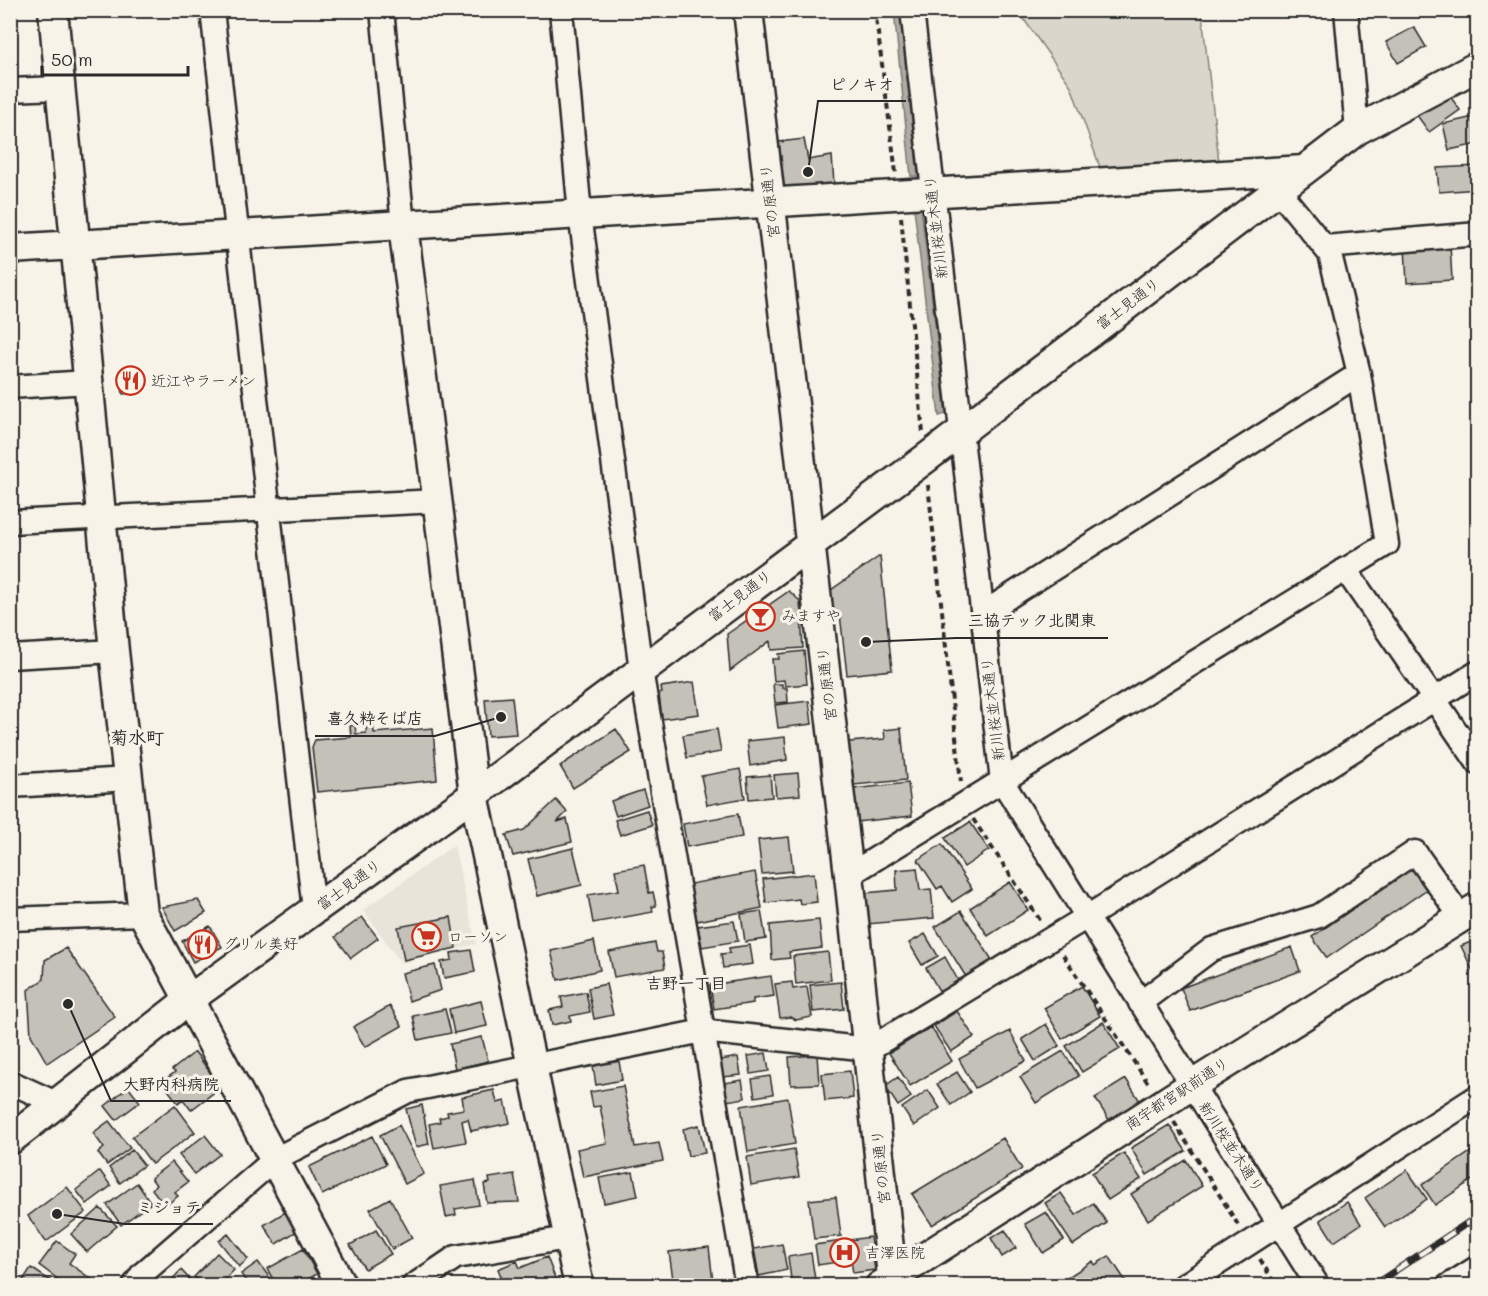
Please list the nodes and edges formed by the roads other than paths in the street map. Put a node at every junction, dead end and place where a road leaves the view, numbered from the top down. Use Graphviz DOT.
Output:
graph roads {
  1 [pos="52,10"];
  2 [pos="212,10"];
  3 [pos="382,10"];
  4 [pos="561,10"];
  5 [pos="748,10"];
  6 [pos="912,10"];
  7 [pos="1346,10"];
  8 [pos="1478,66"];
  9 [pos="59,88"];
  10 [pos="10,90"];
  11 [pos="1356,130"];
  12 [pos="1305,170"];
  13 [pos="1278,190"];
  14 [pos="932,193"];
  15 [pos="770,203"];
  16 [pos="580,214"];
  17 [pos="403,225"];
  18 [pos="1478,234"];
  19 [pos="236,236"];
  20 [pos="73,245"];
  21 [pos="1325,248"];
  22 [pos="10,249"];
  23 [pos="1359,374"];
  24 [pos="88,382"];
  25 [pos="10,387"];
  26 [pos="962,431"];
  27 [pos="438,501"];
  28 [pos="268,508"];
  29 [pos="102,516"];
  30 [pos="10,522"];
  31 [pos="811,544"];
  32 [pos="1345,569"];
  33 [pos="982,614"];
  34 [pos="114,651"];
  35 [pos="10,657"];
  36 [pos="641,670"];
  37 [pos="1478,672"];
  38 [pos="1435,700"];
  39 [pos="1478,763"];
  40 [pos="129,779"];
  41 [pos="1002,781"];
  42 [pos="10,786"];
  43 [pos="474,795"];
  44 [pos="849,875"];
  45 [pos="314,910"];
  46 [pos="1469,912"];
  47 [pos="143,914"];
  48 [pos="1087,917"];
  49 [pos="10,919"];
  50 [pos="191,998"];
  51 [pos="1140,1003"];
  52 [pos="703,1031"];
  53 [pos="869,1049"];
  54 [pos="531,1064"];
  55 [pos="10,1082"];
  56 [pos="1192,1084"];
  57 [pos="1478,1096"];
  58 [pos="58,1104"];
  59 [pos="10,1140"];
  60 [pos="275,1159"];
  61 [pos="1280,1222"];
  62 [pos="567,1238"];
  63 [pos="1478,1267"];
  64 [pos="888,1283"];
  65 [pos="1317,1285"];
  66 [pos="134,1286"];
  67 [pos="342,1286"];
  68 [pos="413,1286"];
  69 [pos="579,1286"];
  70 [pos="747,1286"];
  71 [pos="1183,1286"];
  72 [pos="1448,1286"];
  1 -- 9 [label="street"];
  2 -- 19 [label="street"];
  3 -- 17 [label="street"];
  4 -- 16 [label="street"];
  5 -- 15 [label="street, 宮の原通り"];
  6 -- 14 [label="street, 新川桜並木通り"];
  7 -- 11 [label="street"];
  8 -- 11 [label="street, 富士見通り"];
  9 -- 10 [label="street"];
  9 -- 20 [label="street"];
  11 -- 12 [label="street, 富士見通り"];
  12 -- 13 [label="street, 富士見通り"];
  12 -- 14 [label="street"];
  13 -- 21 [label="street"];
  13 -- 26 [label="street, 富士見通り"];
  14 -- 15 [label="street"];
  14 -- 26 [label="street, 新川桜並木通り"];
  15 -- 16 [label="street"];
  15 -- 31 [label="street, 宮の原通り"];
  16 -- 17 [label="street"];
  16 -- 36 [label="street"];
  17 -- 19 [label="street"];
  17 -- 27 [label="street"];
  18 -- 21 [label="street"];
  19 -- 20 [label="street"];
  19 -- 28 [label="street"];
  20 -- 22 [label="street"];
  20 -- 24 [label="street"];
  21 -- 23 [label="street"];
  23 -- 32 [label="street"];
  23 -- 33 [label="street"];
  24 -- 25 [label="street"];
  24 -- 29 [label="street"];
  26 -- 31 [label="street, 富士見通り"];
  26 -- 33 [label="street, 新川桜並木通り"];
  27 -- 28 [label="street"];
  27 -- 43 [label="street"];
  28 -- 29 [label="street"];
  28 -- 45 [label="street"];
  29 -- 30 [label="street"];
  29 -- 34 [label="street"];
  31 -- 36 [label="street, 富士見通り"];
  31 -- 44 [label="street, 宮の原通り"];
  32 -- 38 [label="street"];
  32 -- 41 [label="street"];
  33 -- 41 [label="street, 新川桜並木通り"];
  34 -- 35 [label="street"];
  34 -- 40 [label="street"];
  36 -- 43 [label="street, 富士見通り"];
  36 -- 52 [label="street"];
  37 -- 38 [label="street"];
  38 -- 39 [label="street"];
  38 -- 48 [label="street"];
  40 -- 42 [label="street"];
  40 -- 47 [label="street"];
  41 -- 44 [label="street"];
  41 -- 48 [label="street, 新川桜並木通り"];
  43 -- 45 [label="street, 富士見通り"];
  43 -- 54 [label="street"];
  44 -- 53 [label="street, 宮の原通り"];
  45 -- 50 [label="street, 富士見通り"];
  46 -- 51 [label="street"];
  46 -- 56 [label="street, 南宇都宮駅前通り"];
  47 -- 49 [label="street"];
  47 -- 50 [label="street"];
  48 -- 51 [label="street, 新川桜並木通り"];
  48 -- 53 [label="street"];
  50 -- 58 [label="street, 富士見通り"];
  50 -- 60 [label="street"];
  51 -- 56 [label="street, 新川桜並木通り"];
  52 -- 53 [label="street"];
  52 -- 54 [label="street"];
  52 -- 70 [label="street"];
  53 -- 64 [label="street, 宮の原通り"];
  54 -- 60 [label="street"];
  54 -- 62 [label="street"];
  55 -- 58 [label="street"];
  56 -- 61 [label="street, 新川桜並木通り"];
  56 -- 64 [label="street, 南宇都宮駅前通り"];
  57 -- 61 [label="street"];
  58 -- 59 [label="street, 富士見通り"];
  60 -- 66 [label="street"];
  60 -- 67 [label="street"];
  61 -- 65 [label="street, 新川桜並木通り"];
  61 -- 71 [label="street"];
  62 -- 68 [label="street"];
  62 -- 69 [label="street"];
  63 -- 72 [label="street"];
}
